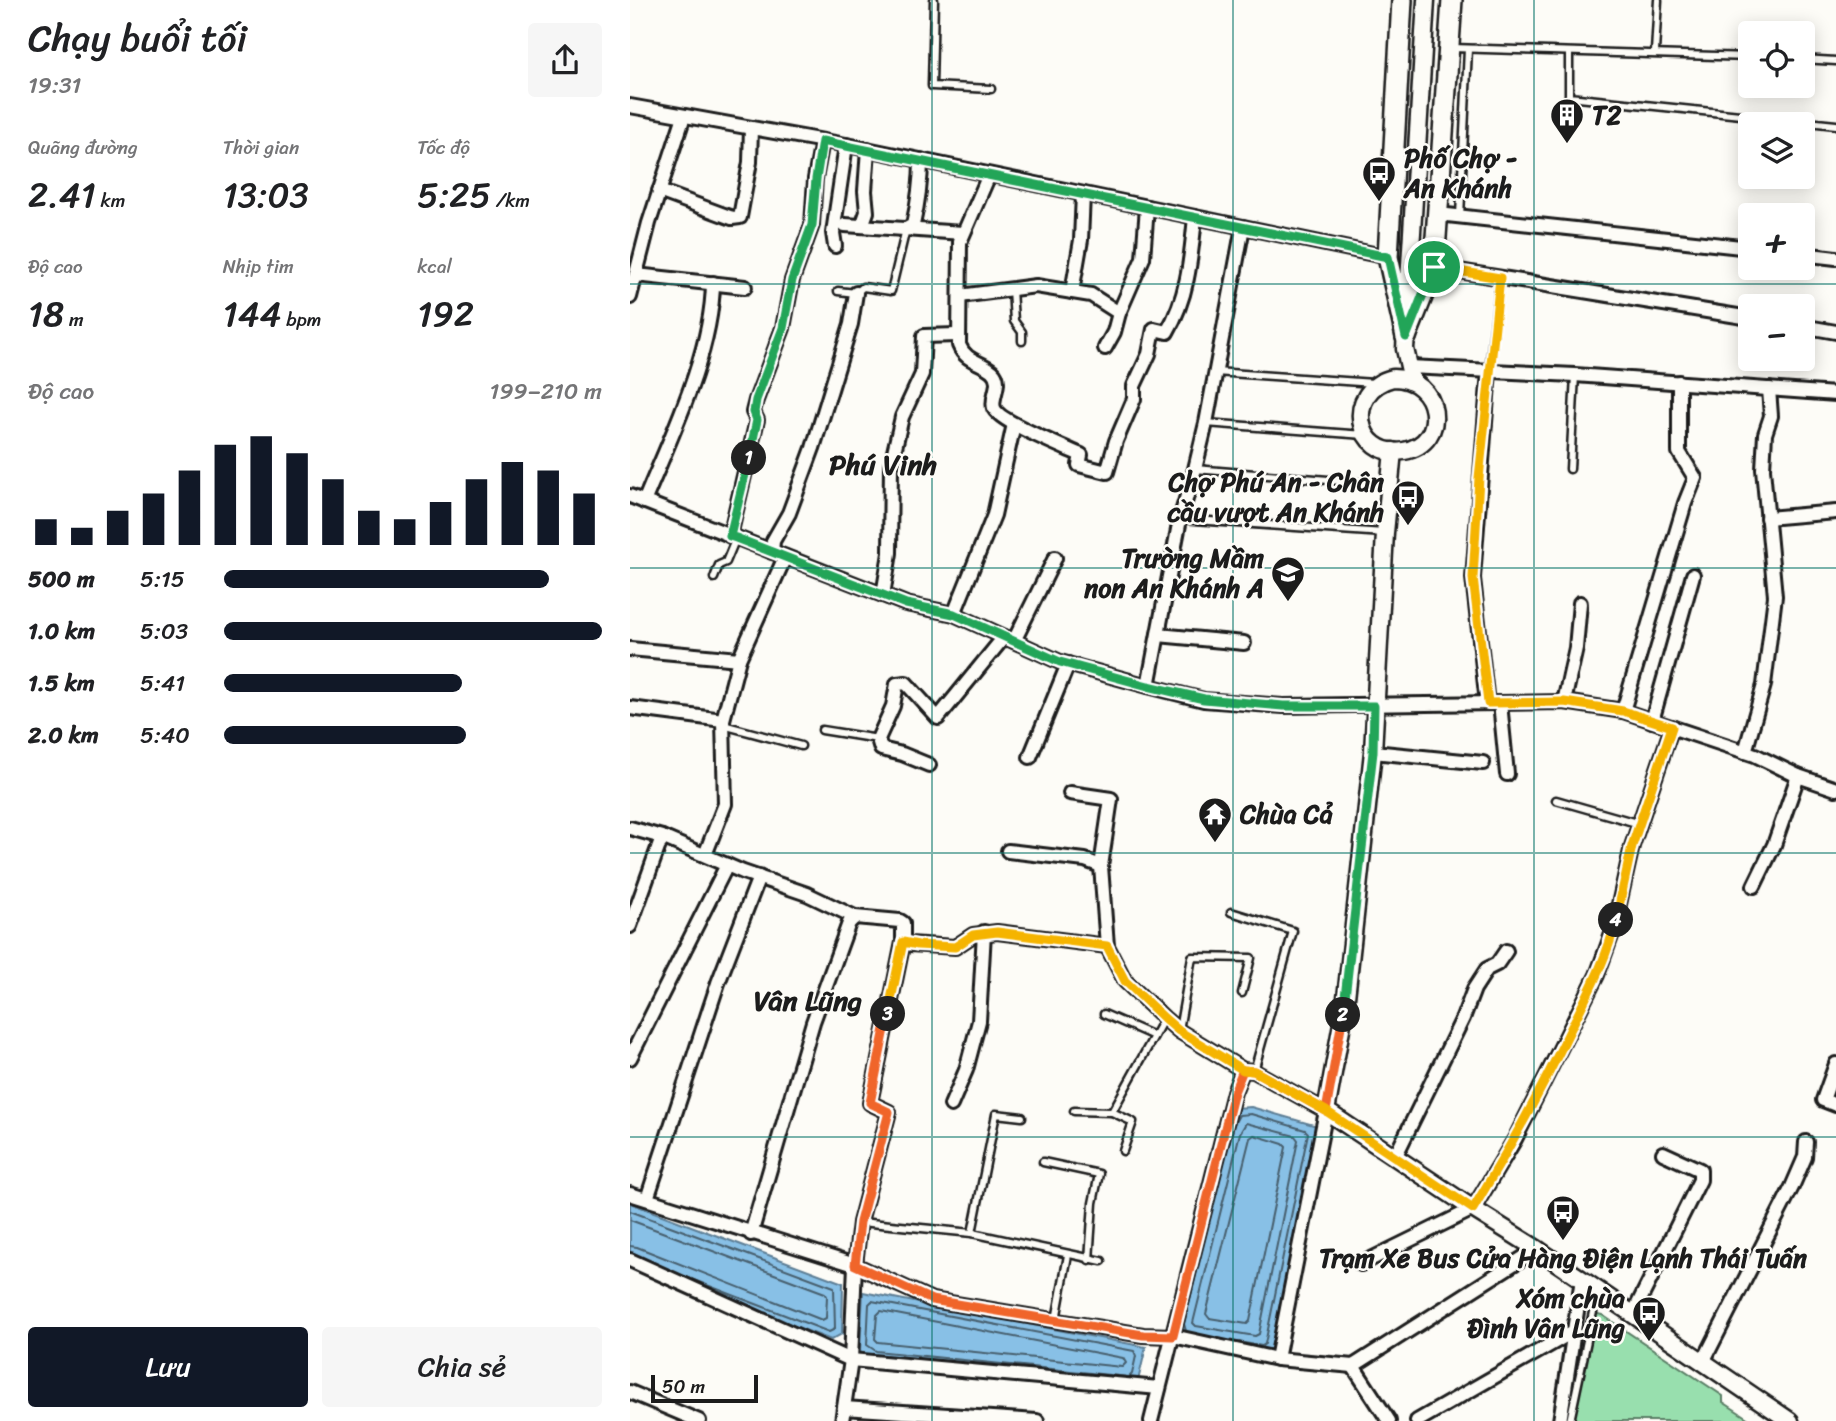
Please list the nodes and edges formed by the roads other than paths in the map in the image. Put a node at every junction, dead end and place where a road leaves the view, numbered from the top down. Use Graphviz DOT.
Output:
graph roads {
  1 [pos="934,0"];
  2 [pos="1402,0"];
  3 [pos="1426,0"];
  4 [pos="1452,0"];
  5 [pos="1658,0"];
  6 [pos="1459,48"];
  7 [pos="1655,52"];
  8 [pos="1569,53"];
  9 [pos="1738,56"];
  10 [pos="1815,60"];
  11 [pos="1836,61"];
  12 [pos="990,89"];
  13 [pos="630,106"];
  14 [pos="684,116"];
  15 [pos="1836,125"];
  16 [pos="751,128"];
  17 [pos="822,141"];
  18 [pos="846,145"];
  19 [pos="868,149"];
  20 [pos="921,160"];
  21 [pos="989,174"];
  22 [pos="659,191"];
  23 [pos="1083,194"];
  24 [pos="1147,207"];
  25 [pos="1438,214"];
  26 [pos="1460,216"];
  27 [pos="1195,218"];
  28 [pos="845,225"];
  29 [pos="862,226"];
  30 [pos="1243,227"];
  31 [pos="906,229"];
  32 [pos="963,233"];
  33 [pos="835,246"];
  34 [pos="1738,247"];
  35 [pos="1815,256"];
  36 [pos="1388,257"];
  37 [pos="1836,258"];
  38 [pos="1434,267"];
  39 [pos="636,275"];
  40 [pos="1500,278"];
  41 [pos="713,284"];
  42 [pos="745,287"];
  43 [pos="1012,289"];
  44 [pos="838,290"];
  45 [pos="1072,292"];
  46 [pos="856,293"];
  47 [pos="960,296"];
  48 [pos="630,297"];
  49 [pos="1119,313"];
  50 [pos="1738,316"];
  51 [pos="1815,328"];
  52 [pos="1836,332"];
  53 [pos="957,335"];
  54 [pos="1021,341"];
  55 [pos="1405,343"];
  56 [pos="1105,348"];
  57 [pos="1489,371"];
  58 [pos="1215,372"];
  59 [pos="1411,374"];
  60 [pos="1575,375"];
  61 [pos="1383,381"];
  62 [pos="1679,382"];
  63 [pos="1769,389"];
  64 [pos="1836,394"];
  65 [pos="1014,424"];
  66 [pos="1206,424"];
  67 [pos="1364,435"];
  68 [pos="1393,451"];
  69 [pos="1195,469"];
  70 [pos="1570,469"];
  71 [pos="1390,485"];
  72 [pos="630,496"];
  73 [pos="644,502"];
  74 [pos="1836,512"];
  75 [pos="1768,518"];
  76 [pos="1180,519"];
  77 [pos="1385,533"];
  78 [pos="733,537"];
  79 [pos="772,552"];
  80 [pos="785,557"];
  81 [pos="1055,558"];
  82 [pos="1693,575"];
  83 [pos="714,578"];
  84 [pos="883,595"];
  85 [pos="1580,603"];
  86 [pos="954,614"];
  87 [pos="1158,635"];
  88 [pos="1009,639"];
  89 [pos="1244,643"];
  90 [pos="630,649"];
  91 [pos="739,659"];
  92 [pos="1068,664"];
  93 [pos="1148,686"];
  94 [pos="1564,702"];
  95 [pos="1494,703"];
  96 [pos="1374,706"];
  97 [pos="630,708"];
  98 [pos="1623,711"];
  99 [pos="1652,721"];
  100 [pos="723,722"];
  101 [pos="1672,727"];
  102 [pos="822,730"];
  103 [pos="878,739"];
  104 [pos="801,746"];
  105 [pos="1373,752"];
  106 [pos="1745,752"];
  107 [pos="1030,757"];
  108 [pos="1483,763"];
  109 [pos="929,765"];
  110 [pos="1507,774"];
  111 [pos="1798,776"];
  112 [pos="1836,788"];
  113 [pos="1070,793"];
  114 [pos="1556,800"];
  115 [pos="1640,824"];
  116 [pos="630,828"];
  117 [pos="662,837"];
  118 [pos="1008,851"];
  119 [pos="705,855"];
  120 [pos="727,865"];
  121 [pos="1101,866"];
  122 [pos="759,877"];
  123 [pos="1754,886"];
  124 [pos="1231,912"];
  125 [pos="855,917"];
  126 [pos="630,926"];
  127 [pos="984,932"];
  128 [pos="903,942"];
  129 [pos="1107,946"];
  130 [pos="1506,951"];
  131 [pos="1242,993"];
  132 [pos="1104,1014"];
  133 [pos="1164,1018"];
  134 [pos="1179,1031"];
  135 [pos="1154,1036"];
  136 [pos="630,1058"];
  137 [pos="1836,1065"];
  138 [pos="1249,1070"];
  139 [pos="951,1105"];
  140 [pos="1836,1105"];
  141 [pos="1074,1111"];
  142 [pos="1326,1111"];
  143 [pos="1112,1112"];
  144 [pos="1022,1117"];
  145 [pos="1806,1142"];
  146 [pos="1123,1151"];
  147 [pos="1663,1153"];
  148 [pos="1395,1157"];
  149 [pos="1043,1162"];
  150 [pos="630,1194"];
  151 [pos="647,1199"];
  152 [pos="1473,1209"];
  153 [pos="860,1222"];
  154 [pos="972,1233"];
  155 [pos="751,1234"];
  156 [pos="1537,1249"];
  157 [pos="1068,1255"];
  158 [pos="630,1260"];
  159 [pos="1089,1260"];
  160 [pos="1102,1261"];
  161 [pos="1361,1264"];
  162 [pos="855,1265"];
  163 [pos="1582,1279"];
  164 [pos="1598,1290"];
  165 [pos="1633,1314"];
  166 [pos="1056,1320"];
  167 [pos="1574,1331"];
  168 [pos="1173,1336"];
  169 [pos="1277,1359"];
  170 [pos="851,1360"];
  171 [pos="1703,1362"];
  172 [pos="1353,1366"];
  173 [pos="1159,1388"];
  174 [pos="630,1392"];
  175 [pos="843,1414"];
  176 [pos="1564,1419"];
  177 [pos="699,1421"];
  178 [pos="1037,1421"];
  179 [pos="1151,1421"];
  180 [pos="1389,1421"];
  181 [pos="1417,1421"];
  182 [pos="1549,1421"];
  183 [pos="1790,1421"];
  1 -- 12 [label="lane"];
  2 -- 36 [label="main road"];
  3 -- 55 [label="street"];
  4 -- 6 [label="main road"];
  5 -- 7 [label="lane"];
  6 -- 8 [label="lane"];
  6 -- 25 [label="main road"];
  6 -- 26 [label="lane"];
  7 -- 8 [label="lane"];
  7 -- 9 [label="lane"];
  8 -- 15 [label="lane"];
  10 -- 11 [label="lane"];
  13 -- 14 [label="street"];
  14 -- 16 [label="street"];
  14 -- 22 [label="street"];
  16 -- 17 [label="street"];
  16 -- 22 [label="street"];
  17 -- 18 [label="street"];
  17 -- 78 [label="street"];
  18 -- 19 [label="street"];
  18 -- 33 [label="street"];
  19 -- 20 [label="street"];
  19 -- 29 [label="street"];
  20 -- 21 [label="street"];
  20 -- 31 [label="street"];
  21 -- 23 [label="street"];
  21 -- 32 [label="street"];
  22 -- 39 [label="street"];
  23 -- 24 [label="street"];
  23 -- 45 [label="street"];
  24 -- 27 [label="street"];
  24 -- 49 [label="street"];
  25 -- 26 [label="street"];
  25 -- 38 [label="main road"];
  26 -- 34 [label="street"];
  27 -- 30 [label="street"];
  27 -- 65 [label="street"];
  28 -- 29 [label="street"];
  29 -- 31 [label="street"];
  30 -- 36 [label="street"];
  30 -- 58 [label="street"];
  31 -- 32 [label="street"];
  31 -- 46 [label="lane"];
  32 -- 47 [label="street"];
  35 -- 37 [label="street"];
  36 -- 55 [label="main road"];
  38 -- 40 [label="street"];
  38 -- 55 [label="main road"];
  39 -- 41 [label="street"];
  39 -- 48 [label="street"];
  40 -- 50 [label="street"];
  40 -- 57 [label="lane"];
  41 -- 42 [label="street"];
  41 -- 73 [label="street"];
  43 -- 45 [label="street"];
  43 -- 47 [label="street"];
  43 -- 54 [label="lane"];
  44 -- 46 [label="lane"];
  45 -- 49 [label="street"];
  46 -- 79 [label="street"];
  47 -- 53 [label="street"];
  49 -- 56 [label="street"];
  51 -- 52 [label="street"];
  53 -- 65 [label="street"];
  53 -- 84 [label="street"];
  55 -- 59 [label="street"];
  55 -- 61 [label="street"];
  57 -- 59 [label="street"];
  57 -- 60 [label="street"];
  57 -- 95 [label="street"];
  58 -- 61 [label="lane"];
  58 -- 66 [label="street"];
  59 -- 61 [label="street"];
  59 -- 68 [label="street"];
  60 -- 62 [label="street"];
  60 -- 70 [label="lane"];
  61 -- 67 [label="street"];
  62 -- 63 [label="street"];
  62 -- 98 [label="street"];
  63 -- 64 [label="street"];
  63 -- 75 [label="street"];
  65 -- 86 [label="street"];
  66 -- 67 [label="lane"];
  66 -- 69 [label="street"];
  67 -- 68 [label="street"];
  68 -- 71 [label="street"];
  69 -- 71 [label="lane"];
  69 -- 76 [label="street"];
  71 -- 77 [label="street"];
  72 -- 73 [label="street"];
  73 -- 78 [label="street"];
  74 -- 75 [label="street"];
  75 -- 106 [label="street"];
  76 -- 77 [label="lane"];
  76 -- 87 [label="street"];
  77 -- 96 [label="street"];
  78 -- 79 [label="street"];
  78 -- 83 [label="lane"];
  79 -- 80 [label="street"];
  80 -- 84 [label="street"];
  80 -- 91 [label="street"];
  81 -- 88 [label="street"];
  82 -- 99 [label="street"];
  84 -- 86 [label="street"];
  85 -- 94 [label="street"];
  86 -- 88 [label="street"];
  87 -- 89 [label="street"];
  87 -- 93 [label="street"];
  88 -- 92 [label="street"];
  88 -- 103 [label="street"];
  90 -- 91 [label="street"];
  91 -- 100 [label="street"];
  92 -- 93 [label="street"];
  92 -- 107 [label="street"];
  93 -- 96 [label="street"];
  94 -- 95 [label="street"];
  94 -- 98 [label="street"];
  95 -- 96 [label="street"];
  95 -- 110 [label="street"];
  96 -- 105 [label="street"];
  97 -- 100 [label="street"];
  98 -- 99 [label="street"];
  99 -- 101 [label="street"];
  100 -- 104 [label="lane"];
  100 -- 119 [label="street"];
  101 -- 106 [label="street"];
  101 -- 115 [label="street"];
  102 -- 103 [label="lane"];
  103 -- 109 [label="street"];
  105 -- 108 [label="street"];
  105 -- 142 [label="street"];
  106 -- 111 [label="street"];
  111 -- 112 [label="street"];
  111 -- 123 [label="street"];
  113 -- 121 [label="street"];
  114 -- 115 [label="lane"];
  115 -- 152 [label="street"];
  116 -- 117 [label="street"];
  117 -- 119 [label="street"];
  117 -- 126 [label="street"];
  118 -- 121 [label="street"];
  119 -- 120 [label="street"];
  120 -- 122 [label="street"];
  120 -- 136 [label="street"];
  121 -- 129 [label="street"];
  122 -- 125 [label="street"];
  122 -- 151 [label="street"];
  124 -- 138 [label="lane"];
  125 -- 128 [label="street"];
  125 -- 155 [label="street"];
  127 -- 128 [label="street"];
  127 -- 129 [label="street"];
  127 -- 139 [label="street"];
  128 -- 153 [label="street"];
  129 -- 133 [label="street"];
  130 -- 148 [label="street"];
  131 -- 134 [label="lane"];
  132 -- 135 [label="lane"];
  133 -- 134 [label="street"];
  133 -- 135 [label="lane"];
  134 -- 138 [label="street"];
  135 -- 143 [label="lane"];
  137 -- 140 [label="street"];
  138 -- 142 [label="street"];
  138 -- 168 [label="street"];
  141 -- 143 [label="lane"];
  142 -- 148 [label="street"];
  142 -- 169 [label="street"];
  143 -- 146 [label="lane"];
  144 -- 154 [label="lane"];
  145 -- 171 [label="street"];
  147 -- 165 [label="street"];
  148 -- 152 [label="street"];
  149 -- 159 [label="lane"];
  150 -- 151 [label="street"];
  151 -- 155 [label="street"];
  152 -- 156 [label="street"];
  152 -- 161 [label="street"];
  153 -- 154 [label="lane"];
  153 -- 162 [label="street"];
  154 -- 157 [label="lane"];
  155 -- 162 [label="street"];
  156 -- 163 [label="street"];
  156 -- 172 [label="street"];
  157 -- 159 [label="lane"];
  157 -- 166 [label="lane"];
  158 -- 170 [label="street"];
  159 -- 160 [label="lane"];
  162 -- 166 [label="street"];
  162 -- 170 [label="street"];
  163 -- 164 [label="street"];
  163 -- 167 [label="street"];
  164 -- 165 [label="street"];
  164 -- 176 [label="lane"];
  165 -- 171 [label="street"];
  166 -- 168 [label="street"];
  167 -- 176 [label="street"];
  167 -- 181 [label="street"];
  168 -- 169 [label="street"];
  168 -- 173 [label="street"];
  169 -- 172 [label="street"];
  170 -- 173 [label="street"];
  170 -- 175 [label="street"];
  171 -- 183 [label="street"];
  172 -- 180 [label="street"];
  173 -- 179 [label="street"];
  174 -- 177 [label="street"];
  175 -- 178 [label="street"];
  176 -- 182 [label="street"];
}
